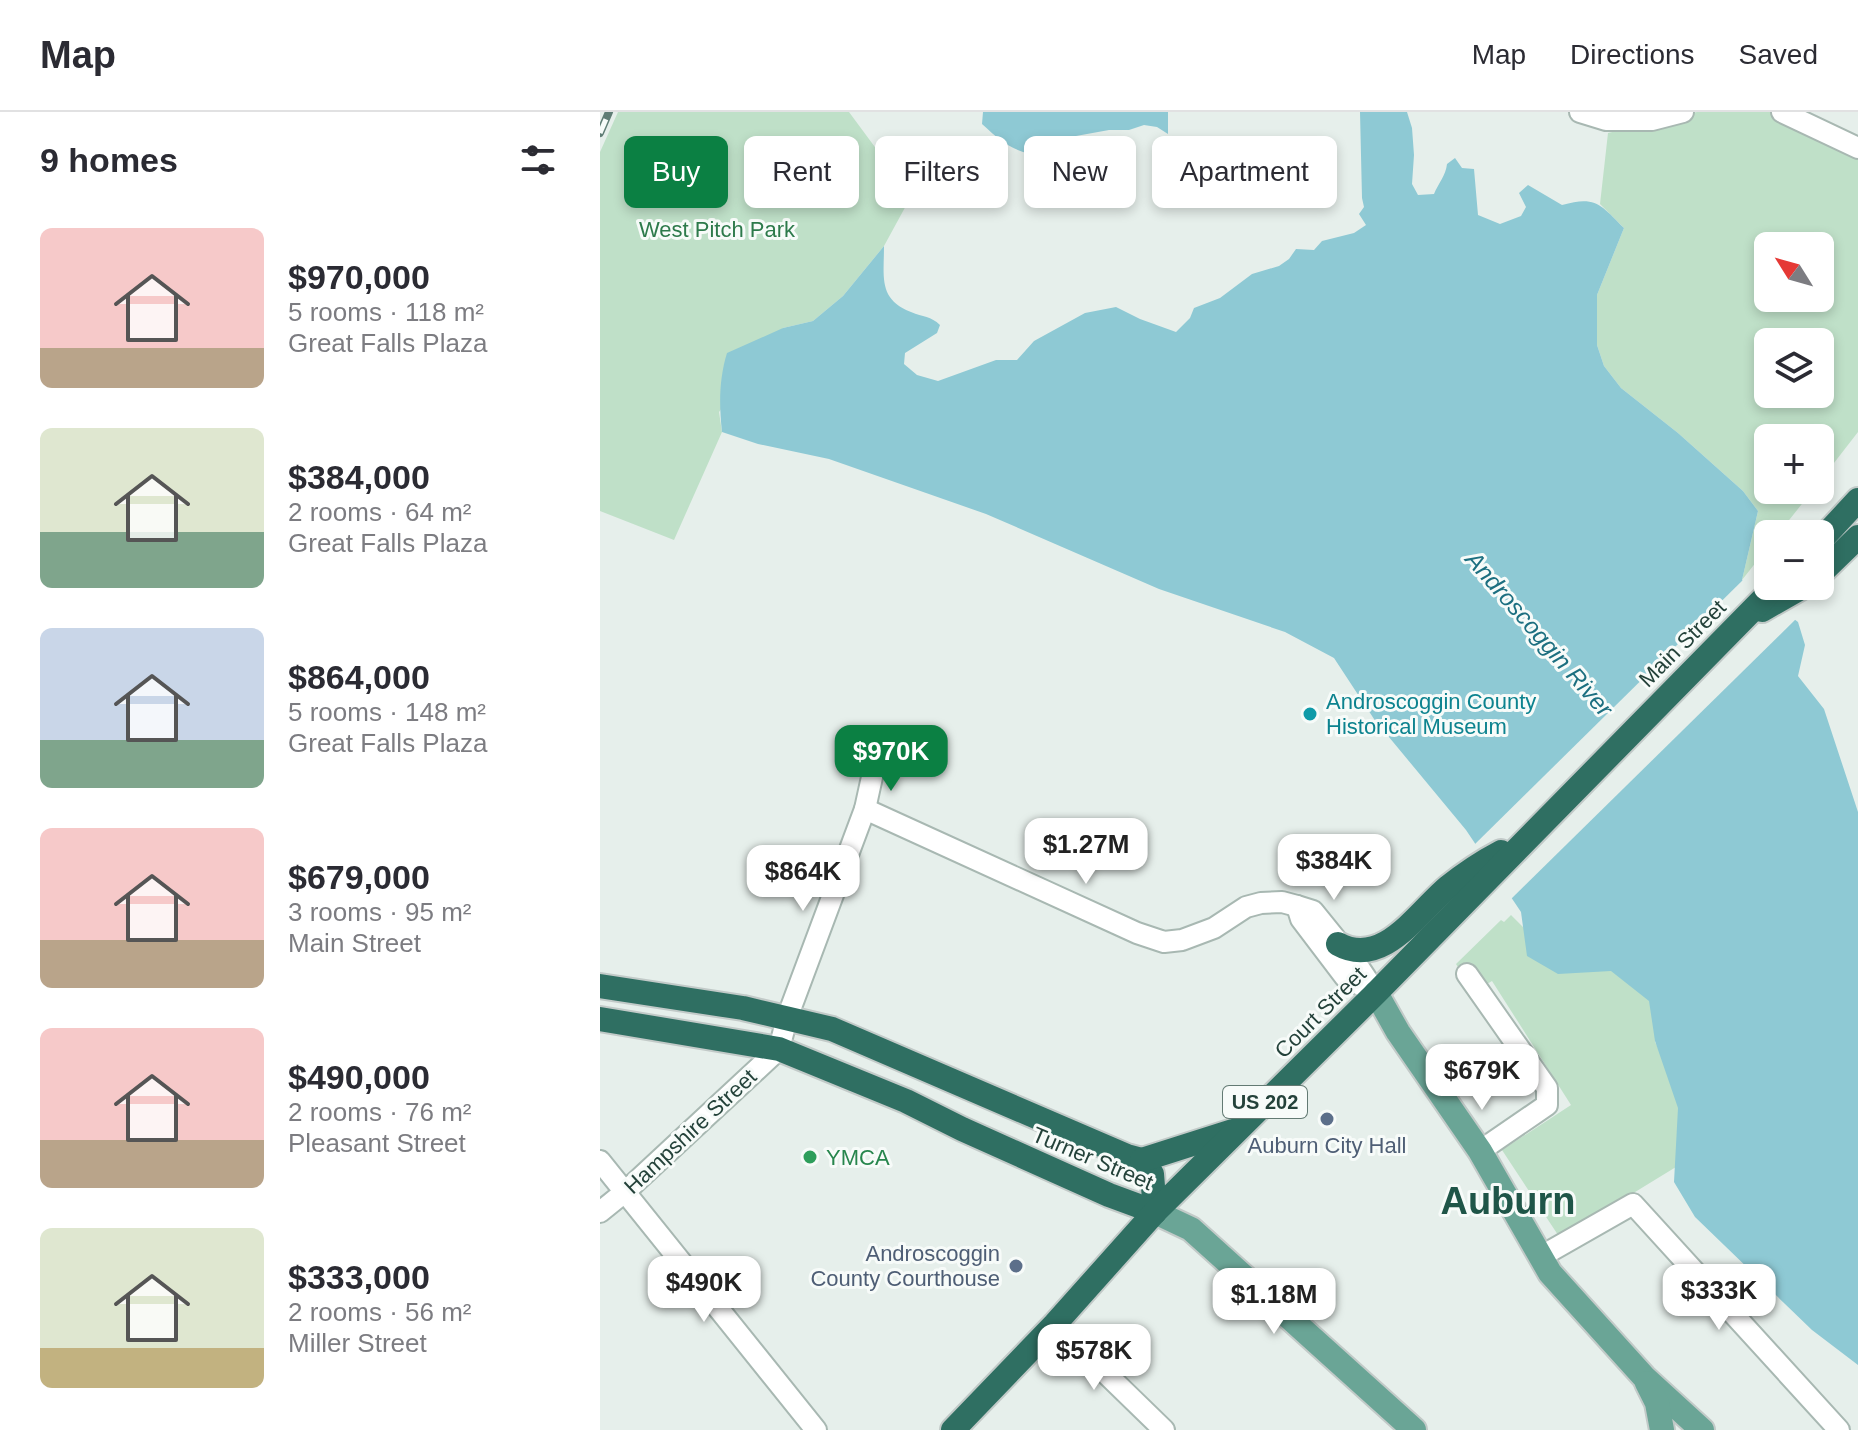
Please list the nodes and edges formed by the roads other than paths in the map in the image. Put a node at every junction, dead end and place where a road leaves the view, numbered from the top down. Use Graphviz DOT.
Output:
graph roads {
  1 [pos="1580,112"];
  2 [pos="1683,112"];
  3 [pos="1782,112"];
  4 [pos="1858,148"];
  5 [pos="1858,500"];
  6 [pos="1834,526"];
  7 [pos="1858,537"];
  8 [pos="1834,560"];
  9 [pos="1762,600"];
  10 [pos="1782,600"];
  11 [pos="1742,620"];
  12 [pos="1626,737"];
  13 [pos="874,768"];
  14 [pos="865,809"];
  15 [pos="1456,895"];
  16 [pos="1297,906"];
  17 [pos="1338,944"];
  18 [pos="1467,974"];
  19 [pos="600,986"];
  20 [pos="1376,993"];
  21 [pos="787,1018"];
  22 [pos="600,1019"];
  23 [pos="779,1049"];
  24 [pos="1239,1129"];
  25 [pos="1480,1151"];
  26 [pos="1142,1160"];
  27 [pos="600,1161"];
  28 [pos="626,1191"];
  29 [pos="600,1212"];
  30 [pos="1155,1212"];
  31 [pos="1540,1257"];
  32 [pos="1055,1324"];
  33 [pos="1644,1377"];
  34 [pos="816,1430"];
  35 [pos="953,1430"];
  36 [pos="1164,1430"];
  37 [pos="1414,1430"];
  38 [pos="1662,1430"];
  39 [pos="1702,1430"];
  40 [pos="1839,1430"];
  1 -- 2 [label="street"];
  3 -- 4 [label="street"];
  5 -- 6 [label="highway"];
  7 -- 8 [label="highway"];
  9 -- 11 [label="highway, Main Street / US 202"];
  10 -- 11 [label="highway"];
  11 -- 12 [label="highway, Main Street / US 202"];
  12 -- 15 [label="highway, Court Street / US 202"];
  13 -- 14 [label="street"];
  14 -- 16 [label="street"];
  14 -- 21 [label="street"];
  15 -- 17 [label="highway"];
  15 -- 20 [label="highway, Court Street / US 202"];
  16 -- 17 [label="street"];
  16 -- 20 [label="street"];
  17 -- 20 [label="street"];
  18 -- 25 [label="street"];
  19 -- 21 [label="highway, Turner Street"];
  20 -- 24 [label="highway, Court Street / US 202"];
  20 -- 25 [label="main road"];
  21 -- 23 [label="street"];
  21 -- 26 [label="highway, Turner Street"];
  22 -- 23 [label="highway, Turner Street"];
  23 -- 28 [label="street, Hampshire Street"];
  23 -- 30 [label="highway, Turner Street"];
  24 -- 26 [label="highway"];
  24 -- 30 [label="highway, Court Street / US 202"];
  25 -- 31 [label="main road"];
  26 -- 30 [label="highway, Turner Street"];
  27 -- 28 [label="street"];
  28 -- 29 [label="street, Hampshire Street"];
  28 -- 34 [label="street"];
  30 -- 32 [label="highway, Court Street / US 202"];
  30 -- 37 [label="main road"];
  31 -- 33 [label="main road"];
  31 -- 40 [label="street"];
  32 -- 35 [label="highway, Court Street / US 202"];
  32 -- 36 [label="street"];
  33 -- 38 [label="main road"];
  33 -- 39 [label="main road"];
}
